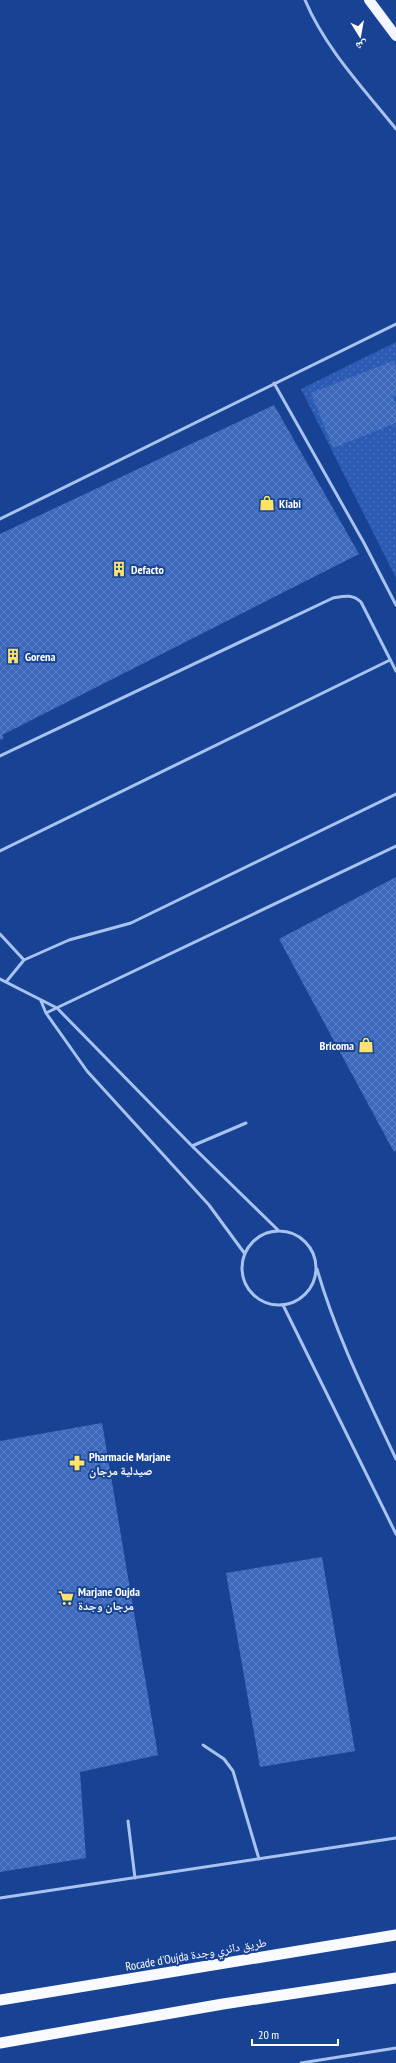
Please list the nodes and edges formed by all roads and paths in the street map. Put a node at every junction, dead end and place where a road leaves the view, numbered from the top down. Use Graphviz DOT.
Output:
graph roads {
  1 [pos="305,0"];
  2 [pos="369,0"];
  3 [pos="396,36"];
  4 [pos="396,129"];
  5 [pos="396,324"];
  6 [pos="274,383"];
  7 [pos="0,519"];
  8 [pos="396,605"];
  9 [pos="390,660"];
  10 [pos="396,671"];
  11 [pos="0,756"];
  12 [pos="396,794"];
  13 [pos="396,846"];
  14 [pos="0,851"];
  15 [pos="0,934"];
  16 [pos="24,960"];
  17 [pos="0,979"];
  18 [pos="6,982"];
  19 [pos="41,1001"];
  20 [pos="57,1008"];
  21 [pos="46,1013"];
  22 [pos="246,1123"];
  23 [pos="192,1146"];
  24 [pos="279,1231"];
  25 [pos="245,1254"];
  26 [pos="316,1268"];
  27 [pos="283,1305"];
  28 [pos="390,1446"];
  29 [pos="396,1447"];
  30 [pos="396,1459"];
  31 [pos="396,1534"];
  32 [pos="202,1745"];
  33 [pos="128,1821"];
  34 [pos="396,1838"];
  35 [pos="259,1858"];
  36 [pos="135,1878"];
  37 [pos="0,1898"];
  38 [pos="396,1935"];
  39 [pos="396,1978"];
  40 [pos="0,2000"];
  41 [pos="0,2043"];
  42 [pos="396,2048"];
  43 [pos="301,2063"];
  1 -- 4 [label="lane"];
  2 -- 3 [label="main road"];
  5 -- 6 [label="lane"];
  6 -- 7 [label="lane"];
  6 -- 8 [label="lane"];
  9 -- 10 [label="lane"];
  9 -- 11 [label="lane"];
  9 -- 14 [label="lane"];
  12 -- 16 [label="lane"];
  13 -- 20 [label="lane"];
  15 -- 16 [label="lane"];
  16 -- 18 [label="lane"];
  17 -- 18 [label="lane"];
  18 -- 19 [label="lane"];
  19 -- 20 [label="lane"];
  19 -- 21 [label="lane"];
  20 -- 21 [label="lane"];
  20 -- 23 [label="lane"];
  21 -- 25 [label="lane"];
  22 -- 23 [label="lane"];
  23 -- 24 [label="lane"];
  24 -- 25 [label="lane"];
  24 -- 26 [label="lane"];
  25 -- 27 [label="lane"];
  26 -- 27 [label="lane"];
  26 -- 28 [label="lane"];
  27 -- 31 [label="lane"];
  28 -- 29 [label="lane"];
  28 -- 30 [label="lane"];
  32 -- 35 [label="lane"];
  33 -- 36 [label="lane"];
  34 -- 35 [label="lane"];
  35 -- 36 [label="lane"];
  36 -- 37 [label="lane"];
  38 -- 40 [label="highway, Rocade d'Oujda طريق دائري وجدة"];
  39 -- 41 [label="highway"];
  42 -- 43 [label="lane"];
}
